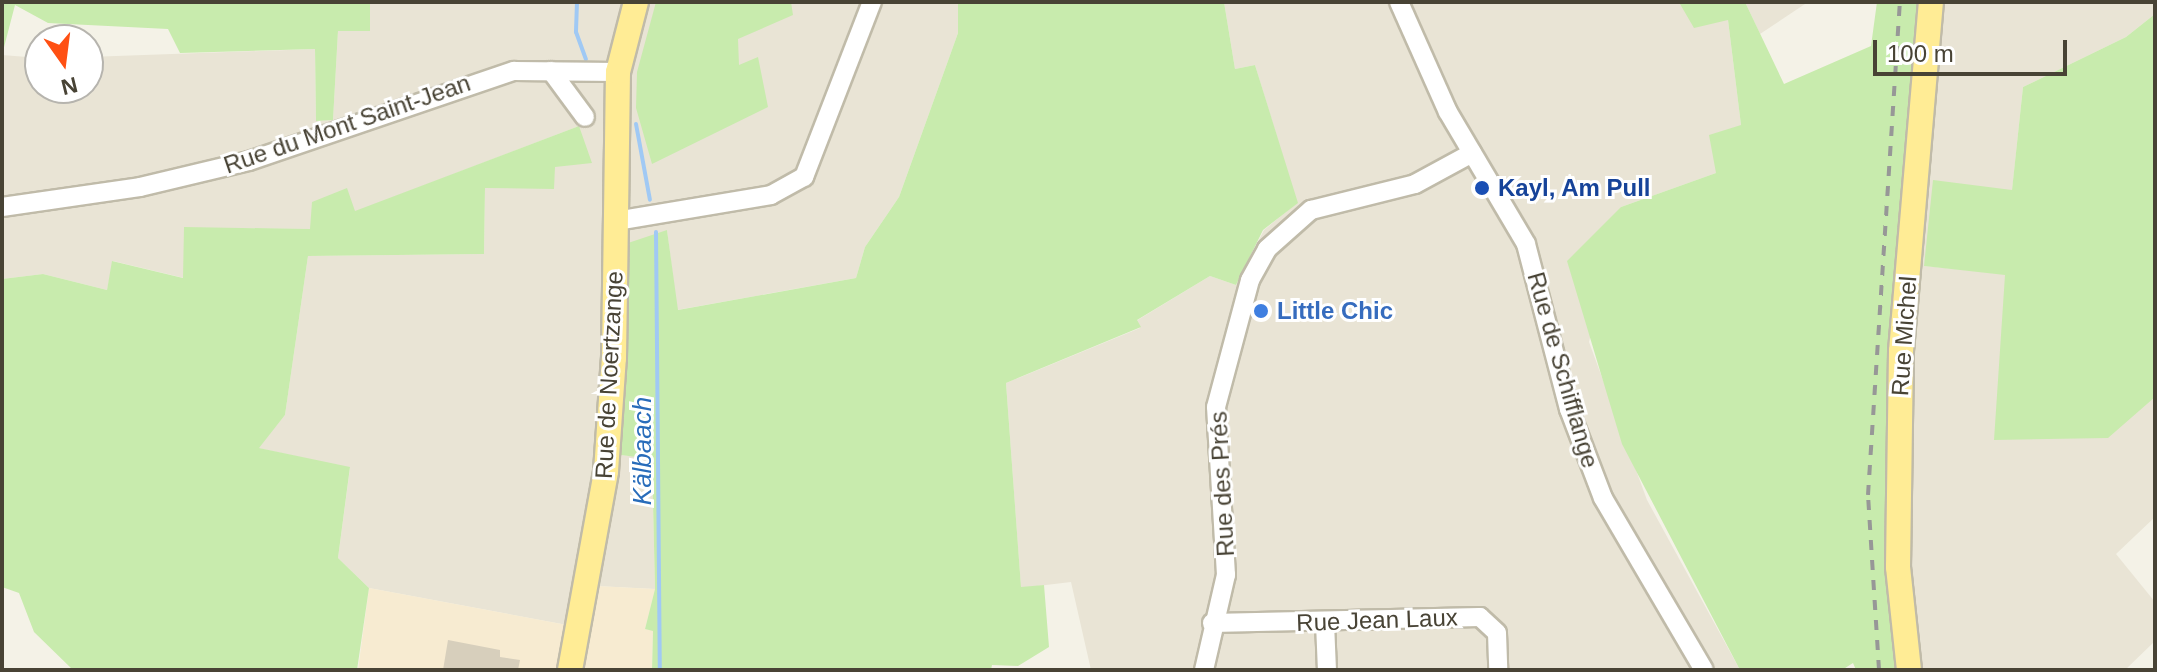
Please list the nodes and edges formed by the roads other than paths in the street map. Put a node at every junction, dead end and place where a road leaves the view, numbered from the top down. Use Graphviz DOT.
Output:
graph roads {
  1 [pos="636,2"];
  2 [pos="872,2"];
  3 [pos="1931,2"];
  4 [pos="1407,4"];
  5 [pos="551,71"];
  6 [pos="618,72"];
  7 [pos="585,117"];
  8 [pos="1472,153"];
  9 [pos="2,207"];
  10 [pos="616,221"];
  11 [pos="1212,623"];
  12 [pos="1325,623"];
  13 [pos="570,670"];
  14 [pos="1204,670"];
  15 [pos="1327,670"];
  16 [pos="1498,670"];
  17 [pos="1704,670"];
  18 [pos="1909,670"];
  1 -- 6 [label="main road, Rue de Noertzange"];
  2 -- 10 [label="street"];
  3 -- 18 [label="main road, Rue Michel"];
  4 -- 8 [label="street, Rue de Schifflange"];
  5 -- 6 [label="street, Rue du Mont Saint-Jean"];
  5 -- 7 [label="street"];
  5 -- 9 [label="street, Rue du Mont Saint-Jean"];
  6 -- 10 [label="main road, Rue de Noertzange"];
  8 -- 11 [label="street, Rue des Prés"];
  8 -- 17 [label="street, Rue de Schifflange"];
  10 -- 13 [label="main road, Rue de Noertzange"];
  11 -- 12 [label="street, Rue Jean Laux"];
  11 -- 14 [label="street, Rue des Prés"];
  12 -- 15 [label="street"];
  12 -- 16 [label="street, Rue Jean Laux"];
}
